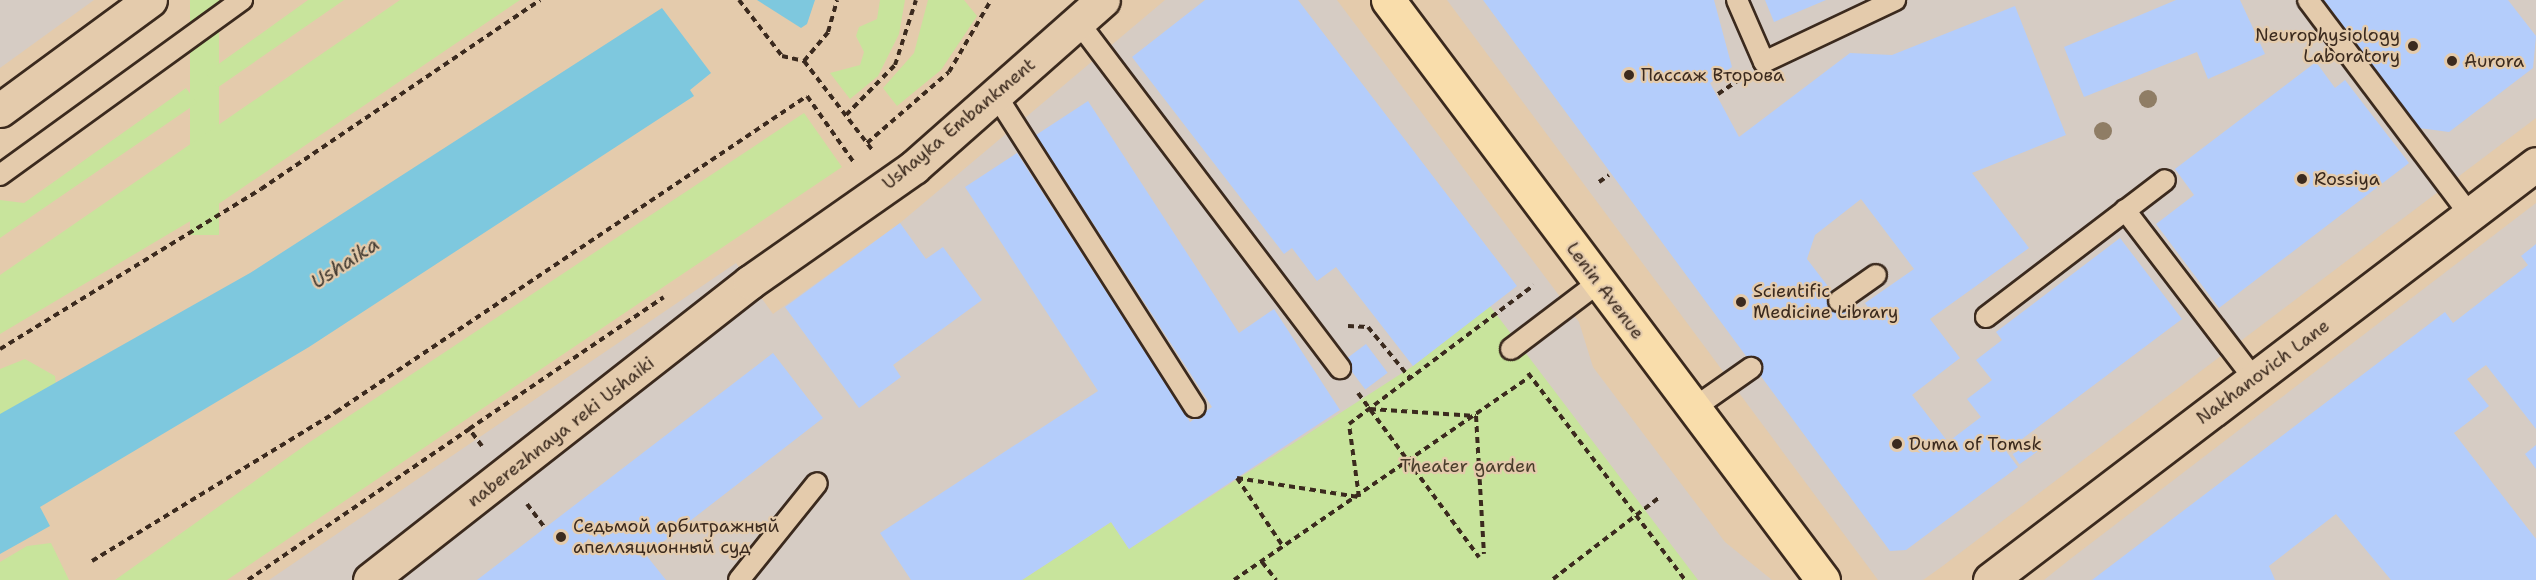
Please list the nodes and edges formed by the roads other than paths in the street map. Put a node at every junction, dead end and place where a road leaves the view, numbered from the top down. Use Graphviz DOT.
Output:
graph roads {
  1 [pos="150,0"];
  2 [pos="242,0"];
  3 [pos="1103,0"];
  4 [pos="1388,0"];
  5 [pos="1737,0"];
  6 [pos="1895,0"];
  7 [pos="2308,0"];
  8 [pos="1079,23"];
  9 [pos="996,95"];
  10 [pos="0,110"];
  11 [pos="2536,164"];
  12 [pos="914,167"];
  13 [pos="0,175"];
  14 [pos="2165,180"];
  15 [pos="2125,210"];
  16 [pos="2470,214"];
  17 [pos="1876,275"];
  18 [pos="1599,283"];
  19 [pos="1839,301"];
  20 [pos="1986,317"];
  21 [pos="1511,349"];
  22 [pos="1340,368"];
  23 [pos="1751,368"];
  24 [pos="2254,379"];
  25 [pos="1195,407"];
  26 [pos="1694,408"];
  27 [pos="817,483"];
  28 [pos="370,580"];
  29 [pos="739,580"];
  30 [pos="1823,580"];
  31 [pos="1990,580"];
  1 -- 10 [label="street"];
  2 -- 13 [label="lane"];
  3 -- 8 [label="street, Ushayka Embankment"];
  4 -- 18 [label="main road, Lenin Avenue"];
  5 -- 6 [label="lane"];
  7 -- 16 [label="lane"];
  8 -- 9 [label="street, Ushayka Embankment"];
  8 -- 22 [label="lane"];
  9 -- 12 [label="street, Ushayka Embankment"];
  9 -- 25 [label="lane"];
  11 -- 16 [label="street, Nakhanovich Lane"];
  12 -- 28 [label="street, naberezhnaya reki Ushaiki"];
  14 -- 15 [label="lane"];
  15 -- 20 [label="lane"];
  15 -- 24 [label="lane"];
  16 -- 24 [label="street, Nakhanovich Lane"];
  17 -- 19 [label="lane"];
  18 -- 21 [label="lane"];
  18 -- 26 [label="main road, Lenin Avenue"];
  23 -- 26 [label="lane"];
  24 -- 31 [label="street, Nakhanovich Lane"];
  26 -- 30 [label="main road, Lenin Avenue"];
  27 -- 29 [label="lane"];
}
